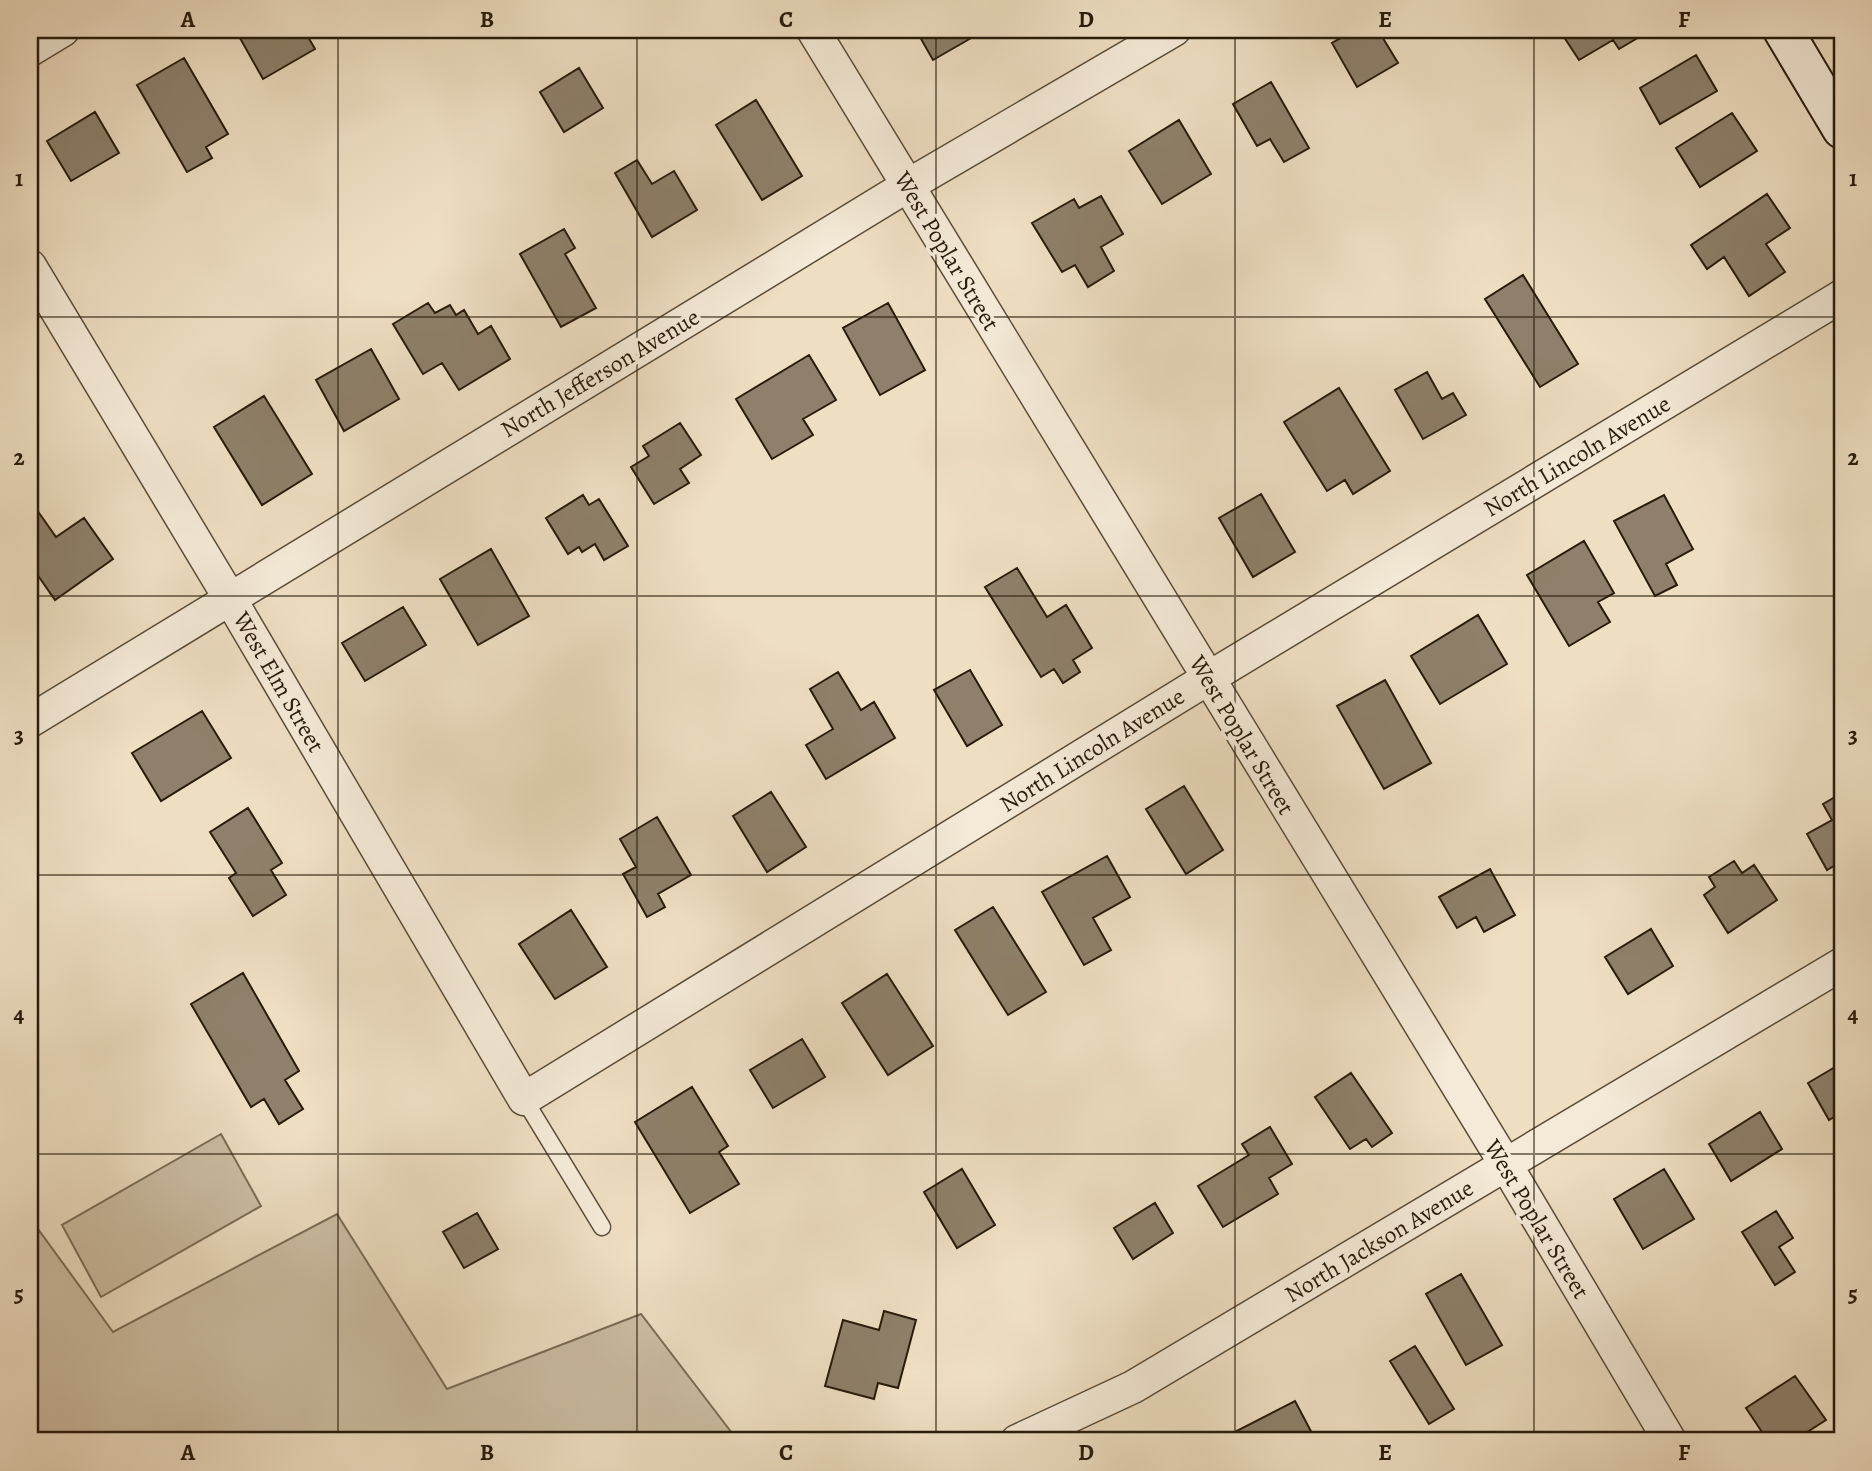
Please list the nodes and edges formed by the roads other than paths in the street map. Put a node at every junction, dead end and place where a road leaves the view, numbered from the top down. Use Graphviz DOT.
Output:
graph roads {
  1 [pos="63,30"];
  2 [pos="813,30"];
  3 [pos="1174,30"];
  4 [pos="1783,30"];
  5 [pos="30,50"];
  6 [pos="1842,129"];
  7 [pos="907,186"];
  8 [pos="30,267"];
  9 [pos="1842,296"];
  10 [pos="229,597"];
  11 [pos="1207,679"];
  12 [pos="30,722"];
  13 [pos="1842,964"];
  14 [pos="524,1099"];
  15 [pos="1506,1165"];
  16 [pos="602,1227"];
  17 [pos="1017,1441"];
  18 [pos="1670,1441"];
  1 -- 5 [label="street"];
  2 -- 7 [label="street, West Poplar Street"];
  3 -- 7 [label="street, North Jefferson Avenue"];
  4 -- 6 [label="street"];
  7 -- 10 [label="street, North Jefferson Avenue"];
  7 -- 11 [label="street, West Poplar Street"];
  8 -- 10 [label="street, West Elm Street"];
  9 -- 11 [label="street, North Lincoln Avenue"];
  10 -- 12 [label="street, North Jefferson Avenue"];
  10 -- 14 [label="street, West Elm Street"];
  11 -- 14 [label="street, North Lincoln Avenue"];
  11 -- 15 [label="street, West Poplar Street"];
  13 -- 15 [label="street, North Jackson Avenue"];
  14 -- 16 [label="lane"];
  15 -- 17 [label="street, North Jackson Avenue"];
  15 -- 18 [label="street, West Poplar Street"];
}
